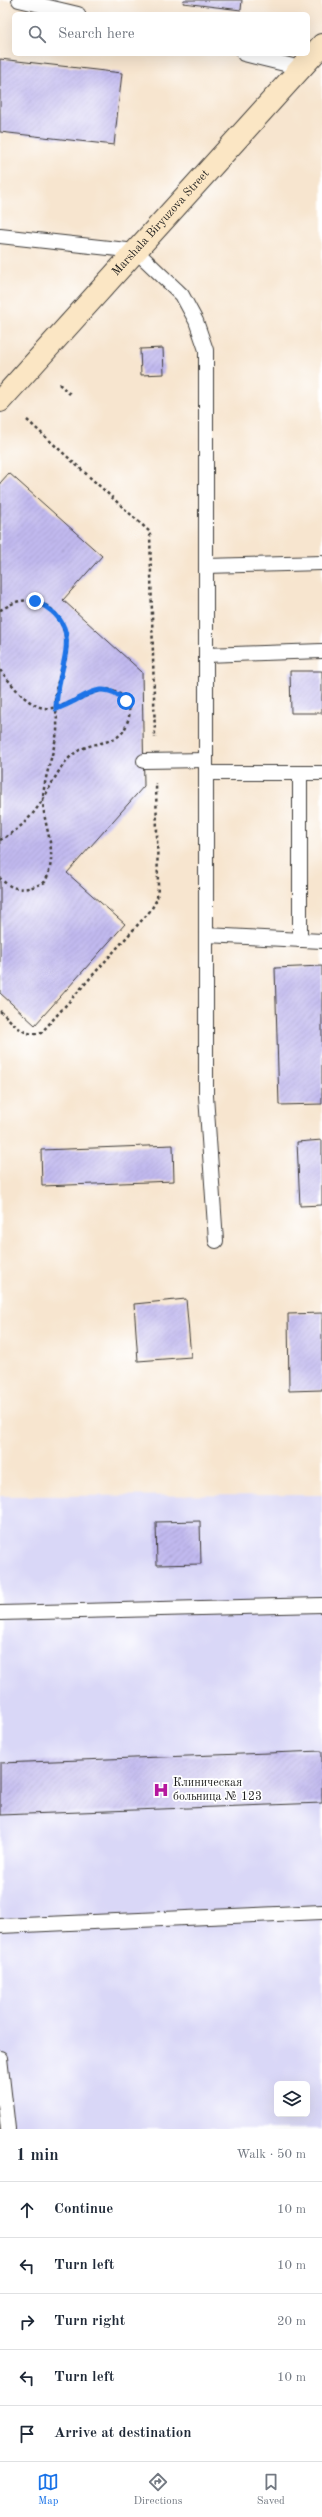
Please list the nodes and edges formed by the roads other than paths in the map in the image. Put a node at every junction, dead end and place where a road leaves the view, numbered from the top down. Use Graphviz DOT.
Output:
graph roads {
  1 [pos="19,0"];
  2 [pos="70,12"];
  3 [pos="322,45"];
  4 [pos="252,56"];
  5 [pos="302,68"];
  6 [pos="0,236"];
  7 [pos="136,251"];
  8 [pos="0,401"];
  9 [pos="322,563"];
  10 [pos="206,566"];
  11 [pos="322,652"];
  12 [pos="206,655"];
  13 [pos="150,761"];
  14 [pos="206,767"];
  15 [pos="322,772"];
  16 [pos="300,773"];
  17 [pos="206,935"];
  18 [pos="300,940"];
  19 [pos="322,941"];
  20 [pos="216,1241"];
  21 [pos="322,1605"];
  22 [pos="0,1613"];
  23 [pos="322,1912"];
  24 [pos="0,1926"];
  25 [pos="0,2058"];
  26 [pos="8,2129"];
  1 -- 2 [label="lane"];
  3 -- 5 [label="street, Marshala Biryuzova Street"];
  4 -- 5 [label="lane"];
  5 -- 7 [label="street, Marshala Biryuzova Street"];
  6 -- 7 [label="lane"];
  7 -- 8 [label="street, Marshala Biryuzova Street"];
  7 -- 10 [label="lane"];
  9 -- 10 [label="lane"];
  10 -- 12 [label="lane"];
  11 -- 12 [label="lane"];
  12 -- 14 [label="lane"];
  13 -- 14 [label="lane"];
  14 -- 16 [label="lane"];
  14 -- 17 [label="lane"];
  15 -- 16 [label="lane"];
  16 -- 18 [label="lane"];
  17 -- 18 [label="lane"];
  17 -- 20 [label="lane"];
  18 -- 19 [label="lane"];
  21 -- 22 [label="lane"];
  23 -- 24 [label="lane"];
  25 -- 26 [label="lane"];
}
